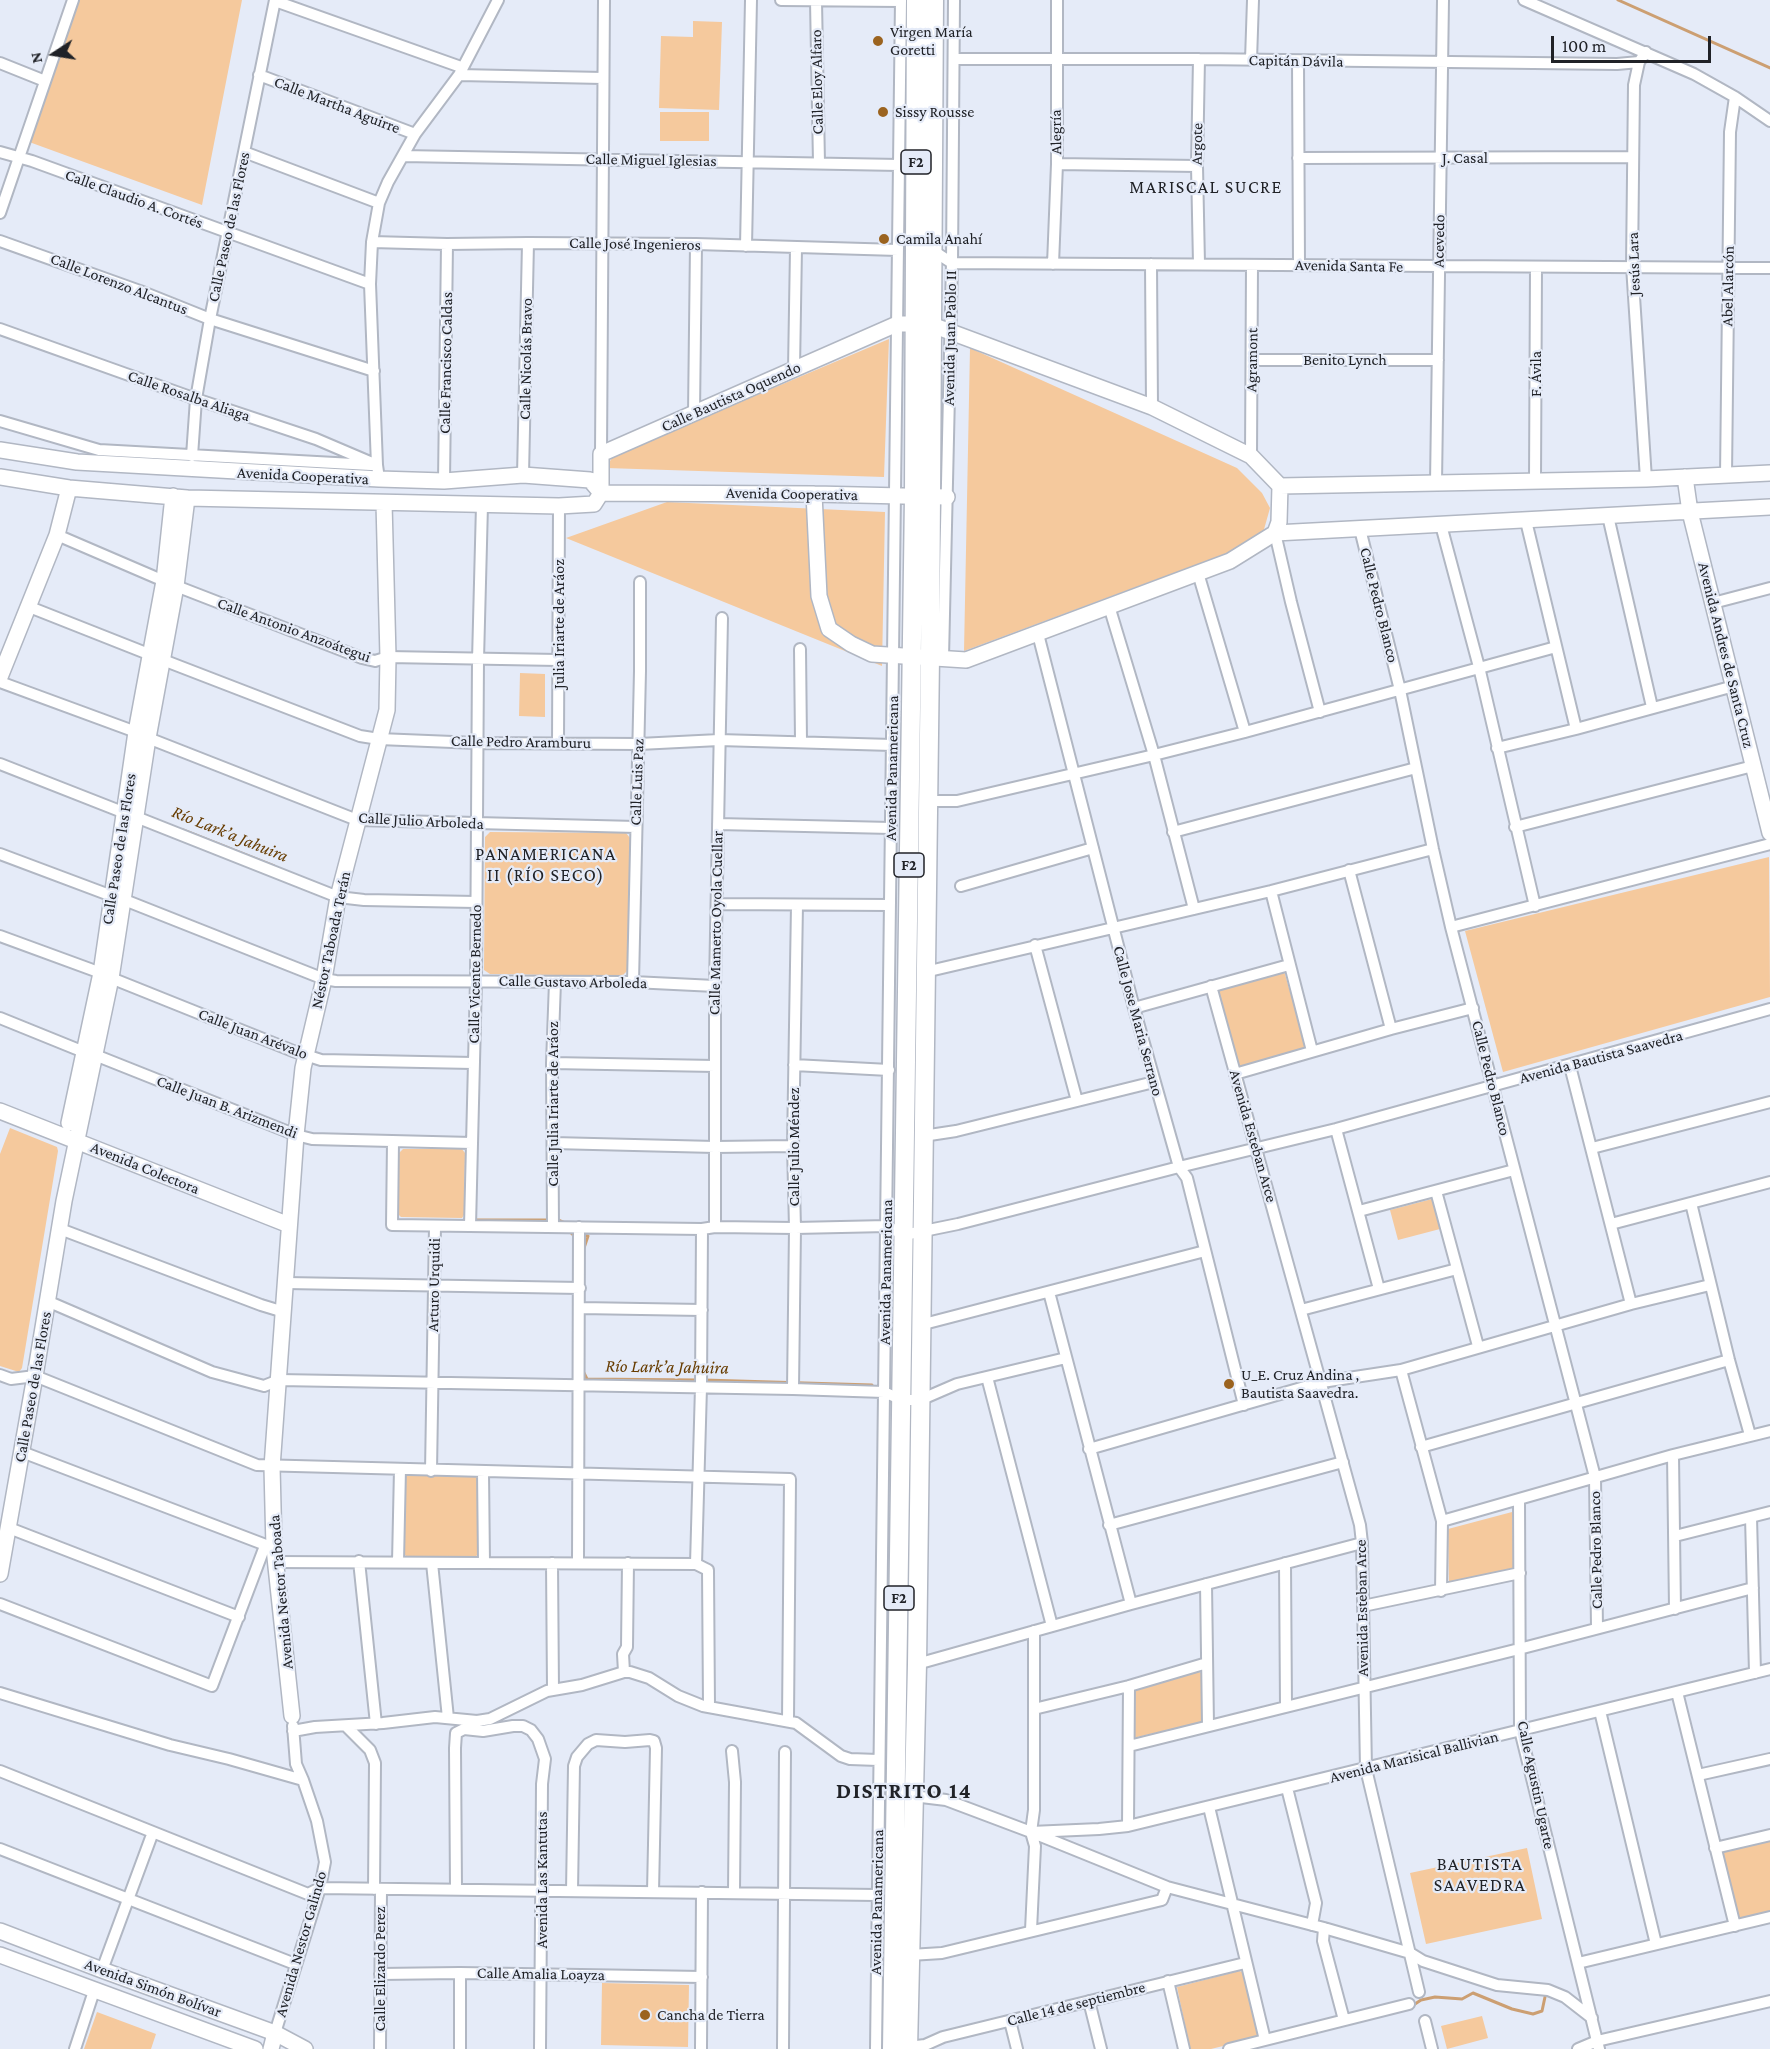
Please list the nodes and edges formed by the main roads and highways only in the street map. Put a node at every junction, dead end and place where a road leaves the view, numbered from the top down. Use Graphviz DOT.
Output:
graph roads {
  1 [pos="906,0"];
  2 [pos="934,0"];
  3 [pos="915,324"];
  4 [pos="931,496"];
  5 [pos="928,657"];
  6 [pos="913,1234"];
  7 [pos="911,1400"];
  8 [pos="903,2048"];
  1 -- 3 [label="highway, Avenida Juan Pablo II / F2"];
  2 -- 3 [label="highway, Avenida Juan Pablo II / F2"];
  3 -- 4 [label="highway, Avenida Juan Pablo II / F2"];
  4 -- 5 [label="highway, Avenida Panamericana / F2"];
  5 -- 6 [label="highway, Avenida Panamericana / F2"];
  5 -- 6 [label="highway, Avenida Panamericana / F2"];
  6 -- 7 [label="highway, Avenida Panamericana / F2"];
  6 -- 7 [label="highway, Avenida Panamericana / F2"];
  7 -- 8 [label="highway, Avenida Panamericana / F2"];
  7 -- 8 [label="highway, Avenida Panamericana / F2"];
}
